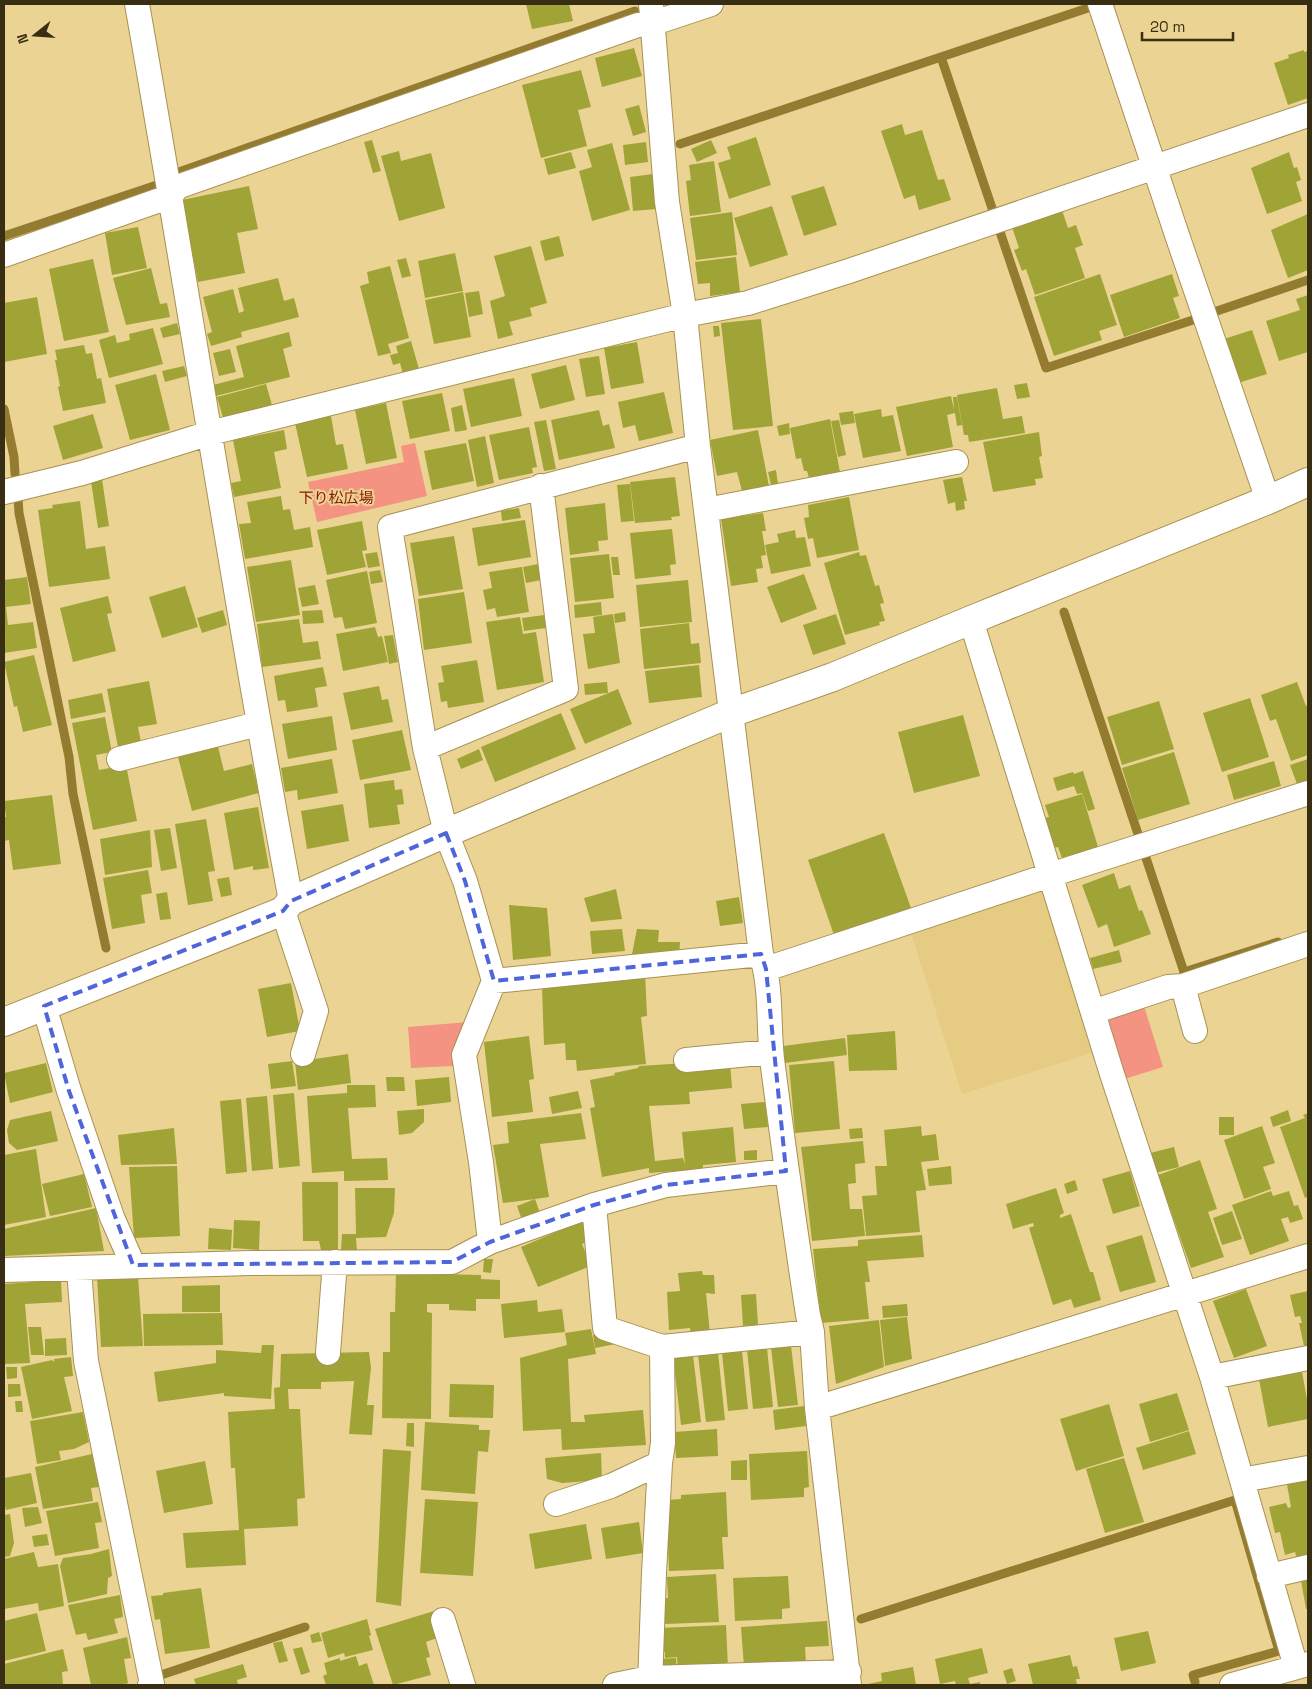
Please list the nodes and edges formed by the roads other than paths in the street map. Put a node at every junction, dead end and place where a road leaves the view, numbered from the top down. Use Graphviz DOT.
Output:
graph roads {
  1 [pos="137,4"];
  2 [pos="711,4"];
  3 [pos="1100,4"];
  4 [pos="651,13"];
  5 [pos="1308,115"];
  6 [pos="1155,167"];
  7 [pos="171,196"];
  8 [pos="4,255"];
  9 [pos="685,315"];
  10 [pos="210,433"];
  11 [pos="698,446"];
  12 [pos="956,462"];
  13 [pos="1308,482"];
  14 [pos="541,486"];
  15 [pos="4,492"];
  16 [pos="1268,500"];
  17 [pos="706,510"];
  18 [pos="971,620"];
  19 [pos="732,713"];
  20 [pos="258,724"];
  21 [pos="425,748"];
  22 [pos="119,758"];
  23 [pos="1308,793"];
  24 [pos="446,832"];
  25 [pos="1050,874"];
  26 [pos="287,906"];
  27 [pos="1308,944"];
  28 [pos="763,962"];
  29 [pos="494,981"];
  30 [pos="1183,986"];
  31 [pos="44,1006"];
  32 [pos="1093,1012"];
  33 [pos="4,1022"];
  34 [pos="1194,1031"];
  35 [pos="771,1052"];
  36 [pos="303,1054"];
  37 [pos="686,1060"];
  38 [pos="786,1171"];
  39 [pos="594,1205"];
  40 [pos="490,1242"];
  41 [pos="1308,1256"];
  42 [pos="335,1262"];
  43 [pos="133,1265"];
  44 [pos="79,1269"];
  45 [pos="4,1270"];
  46 [pos="1184,1294"];
  47 [pos="812,1332"];
  48 [pos="662,1347"];
  49 [pos="328,1353"];
  50 [pos="1308,1358"];
  51 [pos="1212,1377"];
  52 [pos="817,1408"];
  53 [pos="660,1463"];
  54 [pos="1308,1468"];
  55 [pos="1242,1480"];
  56 [pos="556,1504"];
  57 [pos="1308,1567"];
  58 [pos="1270,1576"];
  59 [pos="443,1620"];
  60 [pos="1302,1666"];
  61 [pos="849,1679"];
  62 [pos="650,1682"];
  63 [pos="150,1685"];
  64 [pos="463,1685"];
  65 [pos="615,1685"];
  66 [pos="1232,1685"];
  1 -- 7 [label="street"];
  2 -- 4 [label="street"];
  3 -- 6 [label="street"];
  4 -- 7 [label="street"];
  4 -- 9 [label="street"];
  5 -- 6 [label="street"];
  6 -- 9 [label="street"];
  6 -- 16 [label="street"];
  7 -- 8 [label="street"];
  7 -- 10 [label="street"];
  9 -- 10 [label="street"];
  9 -- 11 [label="street"];
  10 -- 15 [label="street"];
  10 -- 20 [label="street"];
  11 -- 14 [label="street"];
  11 -- 17 [label="street"];
  12 -- 17 [label="street"];
  13 -- 16 [label="street"];
  14 -- 21 [label="street"];
  14 -- 21 [label="street"];
  16 -- 18 [label="street"];
  17 -- 19 [label="street"];
  18 -- 19 [label="street"];
  18 -- 25 [label="street"];
  19 -- 24 [label="street"];
  19 -- 28 [label="street"];
  20 -- 22 [label="street"];
  20 -- 26 [label="street"];
  21 -- 24 [label="street"];
  23 -- 25 [label="street"];
  24 -- 26 [label="street"];
  24 -- 29 [label="street"];
  25 -- 28 [label="street"];
  25 -- 32 [label="street"];
  26 -- 31 [label="street"];
  26 -- 36 [label="street"];
  27 -- 30 [label="street"];
  28 -- 29 [label="street"];
  28 -- 35 [label="street"];
  29 -- 40 [label="street"];
  30 -- 32 [label="street"];
  30 -- 34 [label="street"];
  31 -- 33 [label="street"];
  31 -- 43 [label="street"];
  32 -- 46 [label="street"];
  35 -- 37 [label="street"];
  35 -- 38 [label="street"];
  38 -- 39 [label="street"];
  38 -- 47 [label="street"];
  39 -- 40 [label="street"];
  39 -- 48 [label="street"];
  40 -- 42 [label="street"];
  41 -- 46 [label="street"];
  42 -- 43 [label="street"];
  42 -- 49 [label="street"];
  43 -- 44 [label="street"];
  44 -- 45 [label="street"];
  44 -- 63 [label="street"];
  46 -- 51 [label="street"];
  46 -- 52 [label="street"];
  47 -- 48 [label="street"];
  47 -- 52 [label="street"];
  48 -- 53 [label="street"];
  50 -- 51 [label="street"];
  51 -- 55 [label="street"];
  52 -- 61 [label="street"];
  53 -- 56 [label="street"];
  53 -- 62 [label="street"];
  54 -- 55 [label="street"];
  55 -- 58 [label="street"];
  57 -- 58 [label="street"];
  58 -- 60 [label="street"];
  59 -- 64 [label="street"];
  60 -- 66 [label="street"];
  61 -- 62 [label="street"];
  62 -- 65 [label="street"];
}
